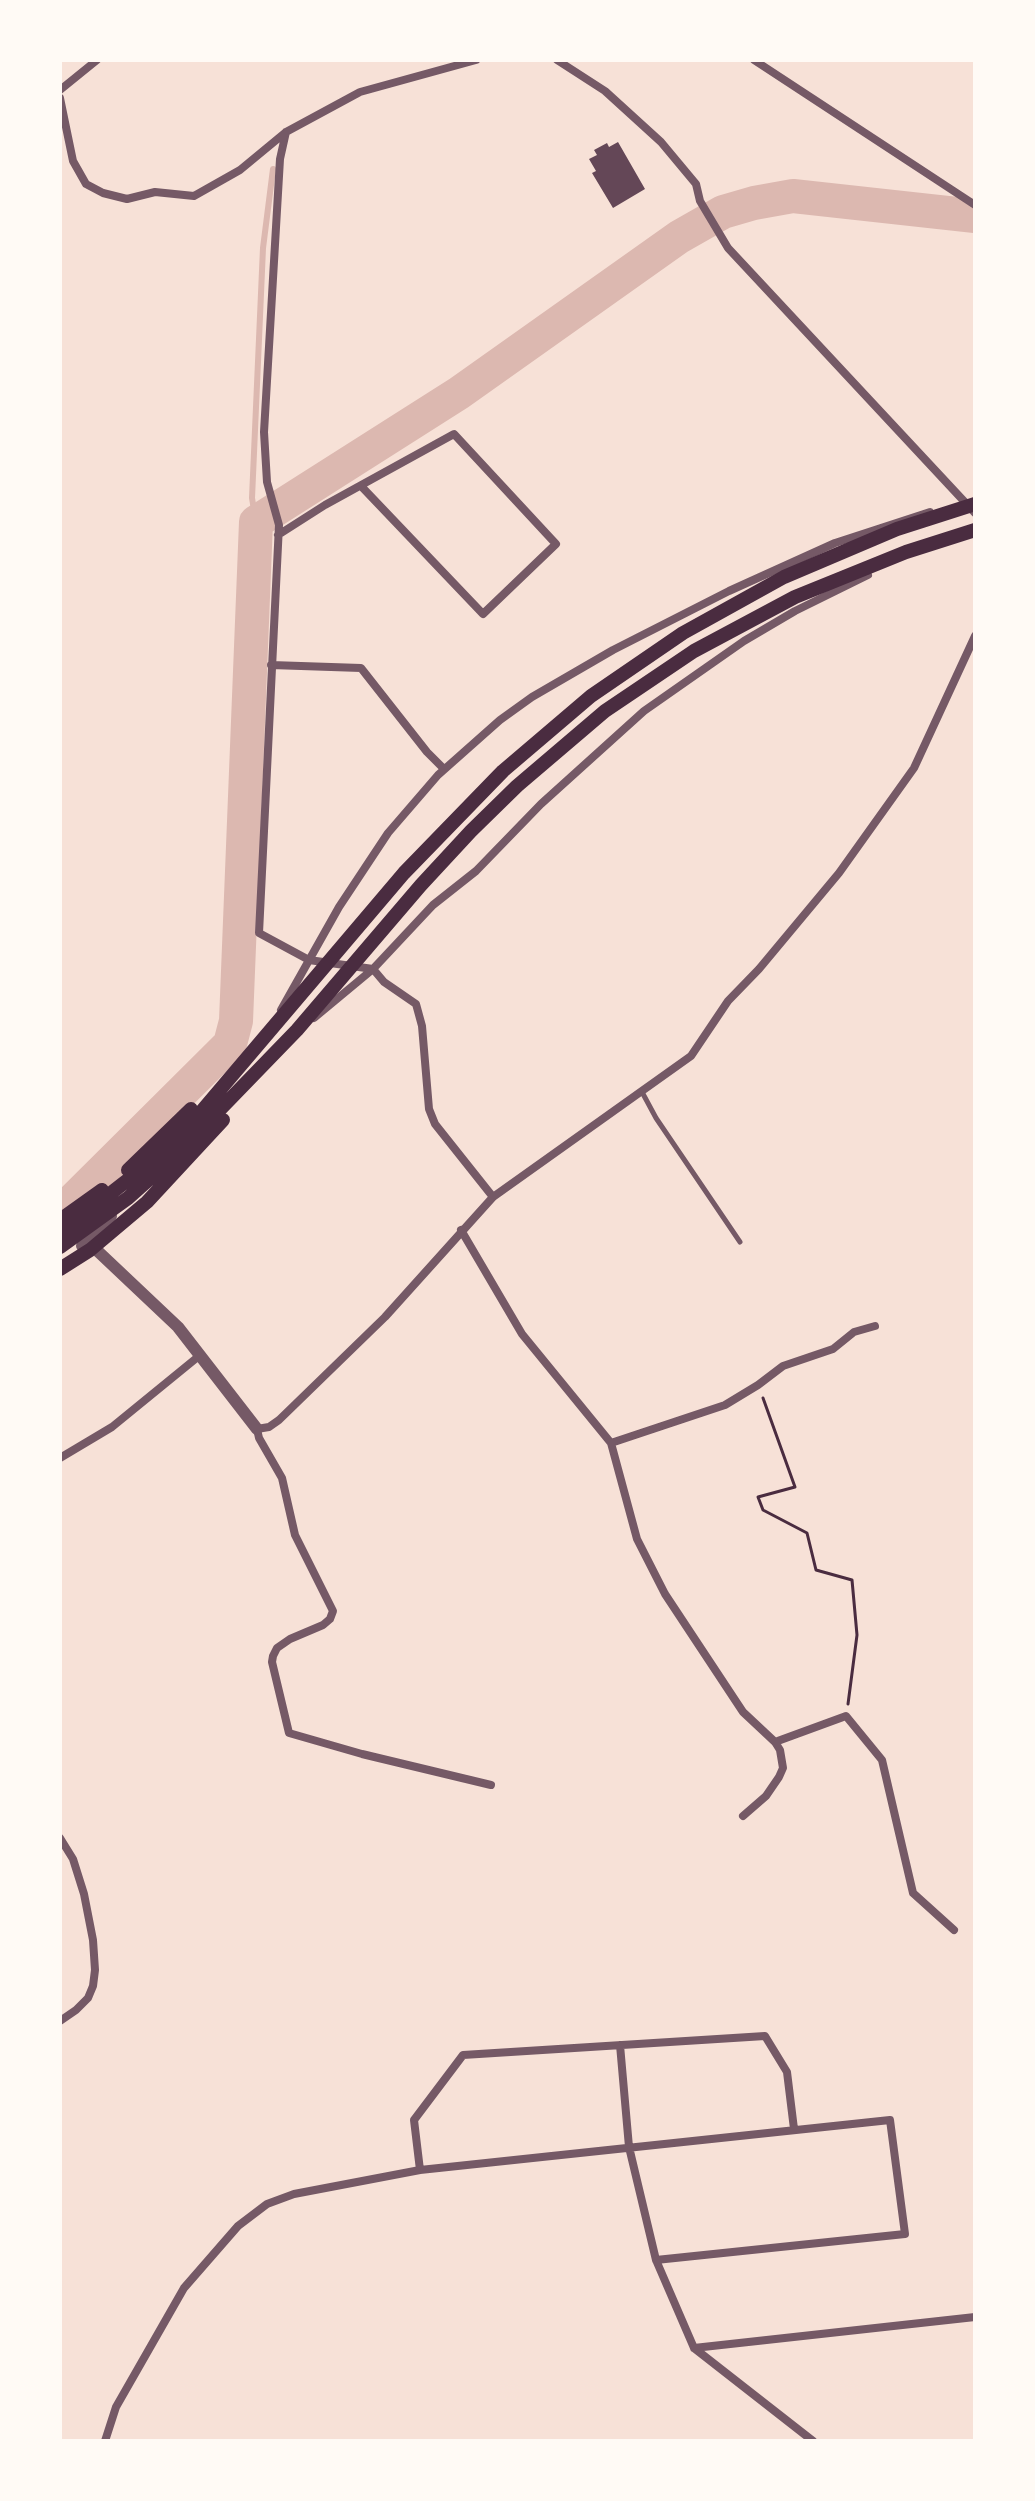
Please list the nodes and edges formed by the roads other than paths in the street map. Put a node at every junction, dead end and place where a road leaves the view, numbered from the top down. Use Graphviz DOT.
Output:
graph roads {
  1 [pos="97,60"];
  2 [pos="476,60"];
  3 [pos="557,60"];
  4 [pos="754,60"];
  5 [pos="60,90"];
  6 [pos="60,98"];
  7 [pos="286,132"];
  8 [pos="973,204"];
  9 [pos="361,486"];
  10 [pos="973,508"];
  11 [pos="278,530"];
  12 [pos="975,530"];
  13 [pos="975,636"];
  14 [pos="271,665"];
  15 [pos="444,769"];
  16 [pos="309,960"];
  17 [pos="373,969"];
  18 [pos="280,1017"];
  19 [pos="297,1030"];
  20 [pos="642,1092"];
  21 [pos="204,1118"];
  22 [pos="493,1197"];
  23 [pos="60,1220"];
  24 [pos="461,1230"];
  25 [pos="60,1233"];
  26 [pos="87,1241"];
  27 [pos="740,1242"];
  28 [pos="60,1245"];
  29 [pos="60,1269"];
  30 [pos="875,1326"];
  31 [pos="199,1356"];
  32 [pos="257,1429"];
  33 [pos="611,1443"];
  34 [pos="60,1458"];
  35 [pos="775,1742"];
  36 [pos="491,1785"];
  37 [pos="743,1816"];
  38 [pos="60,1838"];
  39 [pos="954,1930"];
  40 [pos="60,2021"];
  41 [pos="620,2045"];
  42 [pos="794,2129"];
  43 [pos="629,2147"];
  44 [pos="420,2170"];
  45 [pos="656,2260"];
  46 [pos="975,2317"];
  47 [pos="694,2348"];
  48 [pos="105,2441"];
  49 [pos="813,2441"];
  1 -- 5 [label="street"];
  2 -- 7 [label="street"];
  3 -- 10 [label="street"];
  4 -- 8 [label="street"];
  6 -- 7 [label="street"];
  7 -- 11 [label="street"];
  9 -- 9 [label="street"];
  9 -- 11 [label="street"];
  10 -- 15 [label="street"];
  10 -- 18 [label="main road"];
  11 -- 14 [label="street"];
  12 -- 17 [label="street"];
  12 -- 19 [label="main road"];
  13 -- 20 [label="street"];
  14 -- 15 [label="street"];
  14 -- 16 [label="street"];
  15 -- 16 [label="street"];
  16 -- 17 [label="street"];
  16 -- 21 [label="street"];
  17 -- 21 [label="street"];
  17 -- 22 [label="street"];
  18 -- 23 [label="main road"];
  18 -- 25 [label="main road"];
  19 -- 28 [label="main road"];
  19 -- 29 [label="main road"];
  20 -- 22 [label="street"];
  20 -- 27 [label="lane"];
  21 -- 26 [label="street"];
  22 -- 24 [label="street"];
  24 -- 32 [label="street"];
  24 -- 33 [label="street"];
  26 -- 28 [label="street"];
  26 -- 29 [label="street"];
  26 -- 31 [label="street"];
  30 -- 33 [label="street"];
  31 -- 32 [label="street"];
  31 -- 34 [label="street"];
  32 -- 36 [label="street"];
  33 -- 35 [label="street"];
  35 -- 37 [label="street"];
  35 -- 39 [label="street"];
  38 -- 40 [label="street"];
  41 -- 42 [label="street"];
  41 -- 43 [label="street"];
  41 -- 44 [label="street"];
  42 -- 43 [label="street"];
  42 -- 45 [label="street"];
  43 -- 44 [label="street"];
  43 -- 45 [label="street"];
  44 -- 48 [label="street"];
  45 -- 47 [label="street"];
  46 -- 47 [label="street"];
  47 -- 49 [label="street"];
}
